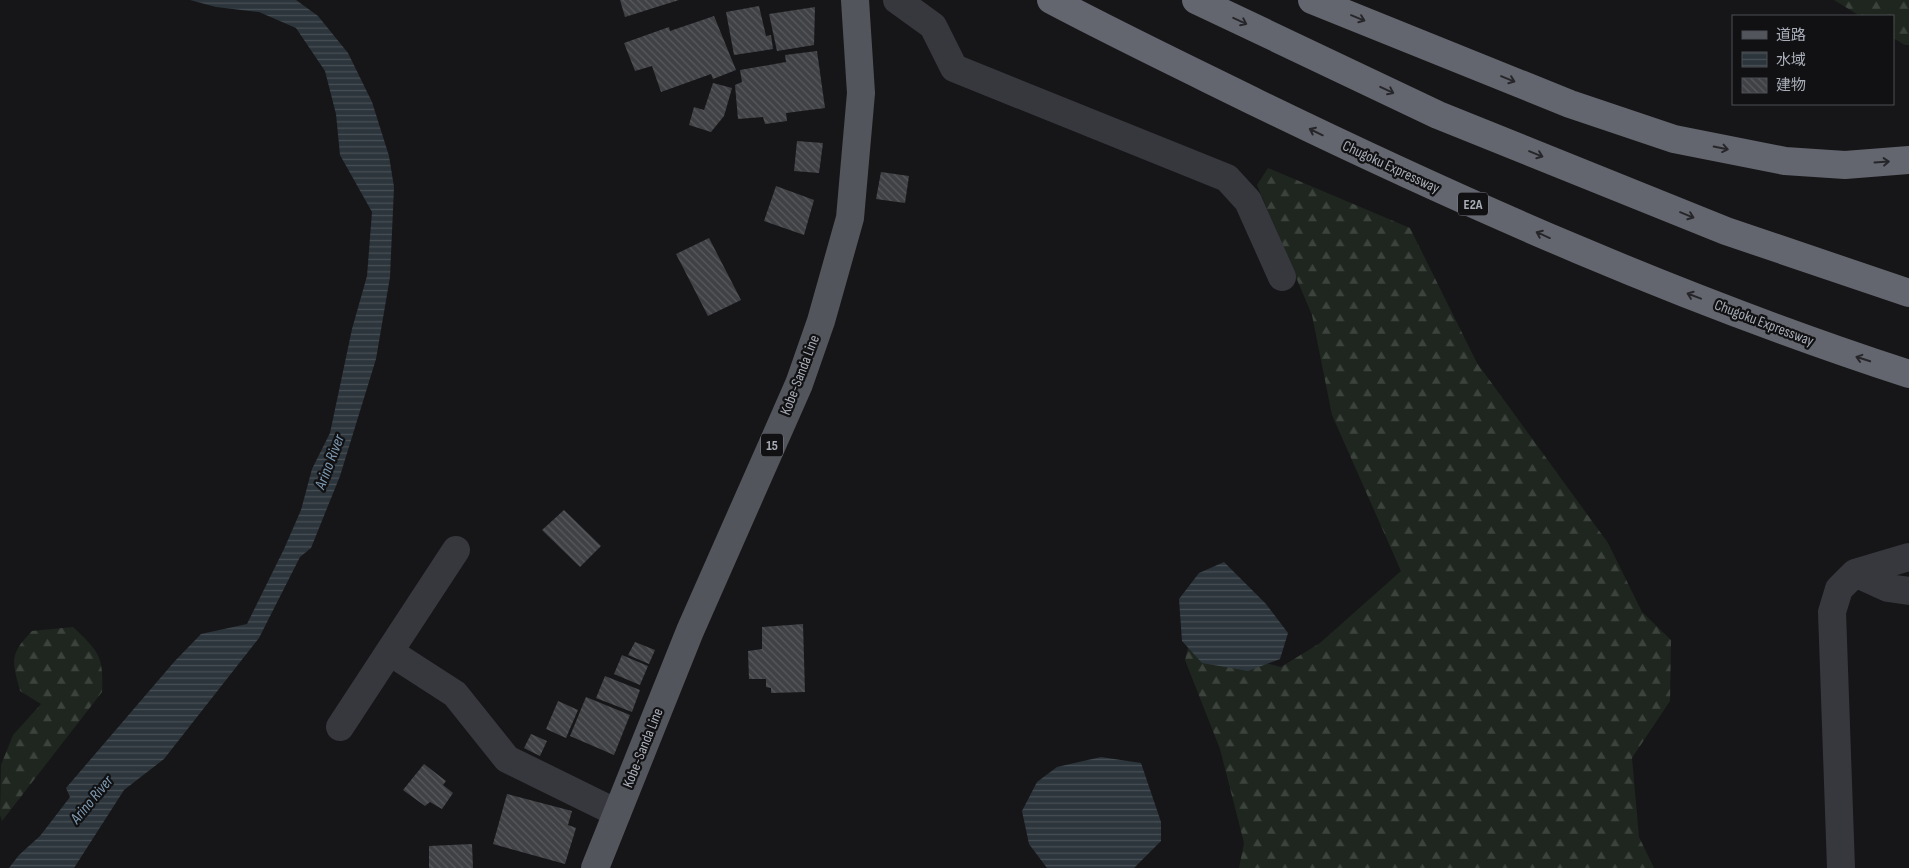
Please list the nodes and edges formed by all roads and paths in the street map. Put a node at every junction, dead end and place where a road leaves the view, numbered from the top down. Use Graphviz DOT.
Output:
graph roads {
  1 [pos="855,0"];
  2 [pos="897,0"];
  3 [pos="1051,0"];
  4 [pos="1196,0"];
  5 [pos="1312,0"];
  6 [pos="1909,160"];
  7 [pos="1282,277"];
  8 [pos="1909,293"];
  9 [pos="1909,374"];
  10 [pos="456,550"];
  11 [pos="1909,556"];
  12 [pos="1855,573"];
  13 [pos="1909,592"];
  14 [pos="390,652"];
  15 [pos="340,727"];
  16 [pos="617,813"];
  17 [pos="595,868"];
  18 [pos="1841,868"];
  1 -- 16 [label="main road, Kobe-Sanda Line / 15"];
  2 -- 7 [label="street"];
  9 -- 3 [label="highway, Chugoku Expressway / E2A, one-way"];
  4 -- 8 [label="highway, one-way"];
  5 -- 6 [label="highway, one-way"];
  10 -- 14 [label="street"];
  11 -- 12 [label="street"];
  12 -- 13 [label="street"];
  12 -- 18 [label="street"];
  14 -- 15 [label="street"];
  14 -- 16 [label="street"];
  16 -- 17 [label="main road, Kobe-Sanda Line / 15"];
}
